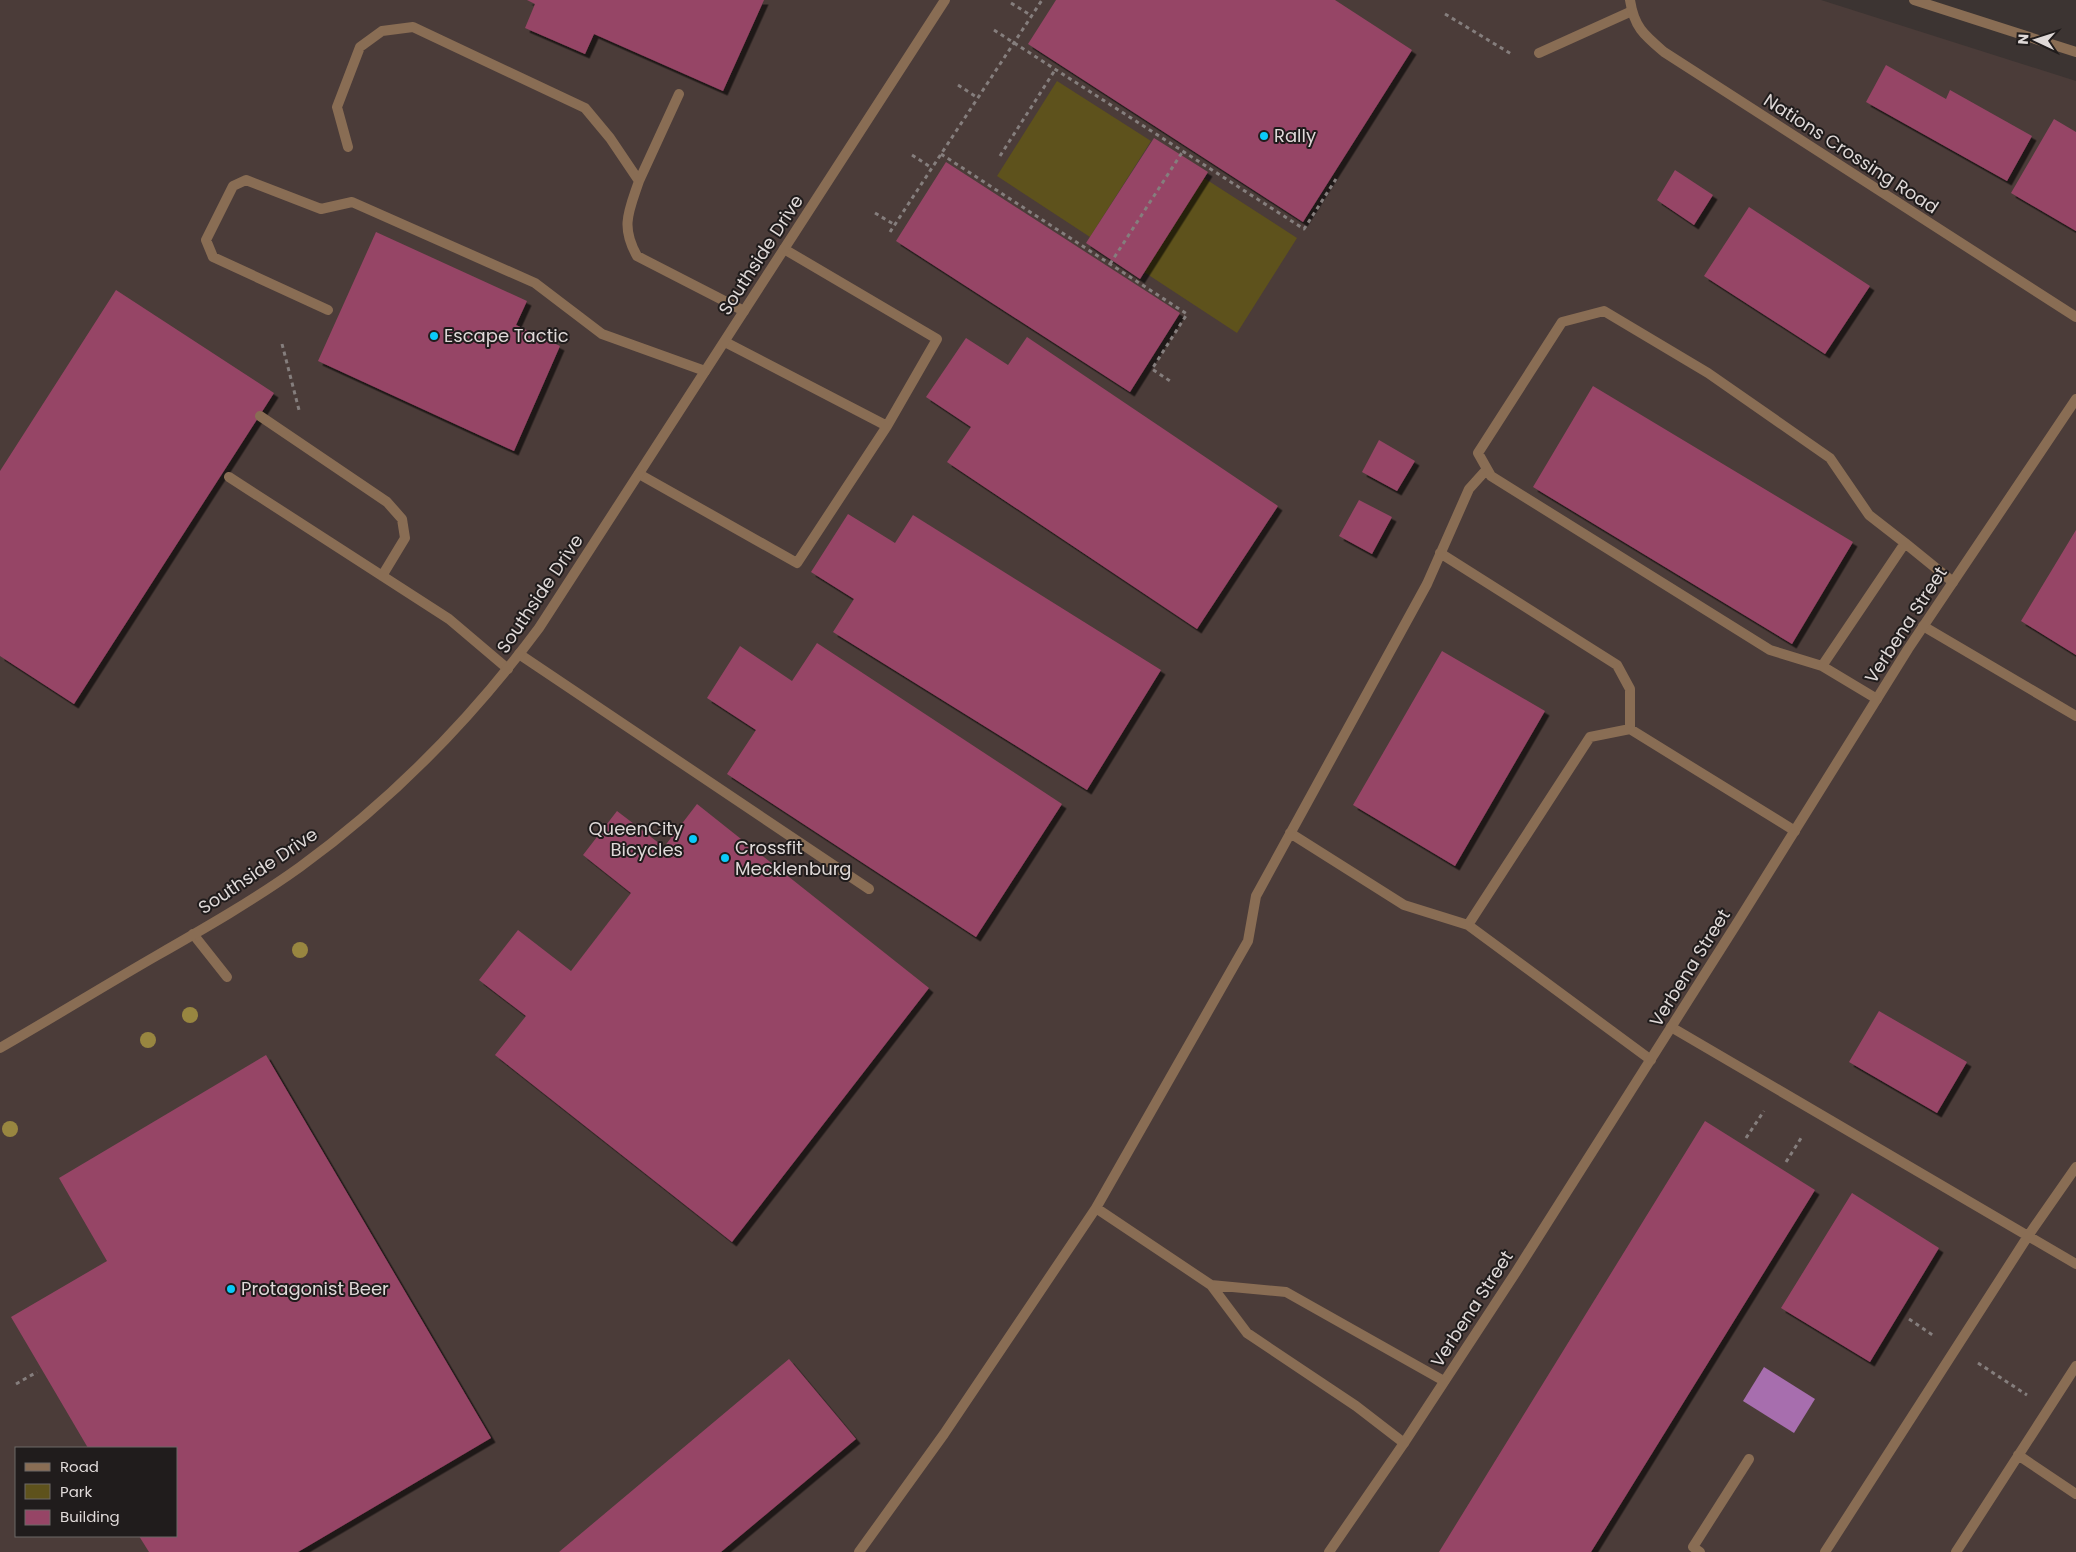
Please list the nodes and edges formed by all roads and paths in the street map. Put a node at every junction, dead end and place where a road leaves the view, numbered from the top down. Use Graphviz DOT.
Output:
graph roads {
  1 [pos="945,0"];
  2 [pos="1042,0"];
  3 [pos="1914,0"];
  4 [pos="1011,3"];
  5 [pos="1631,5"];
  6 [pos="1445,14"];
  7 [pos="1032,16"];
  8 [pos="994,30"];
  9 [pos="1014,42"];
  10 [pos="2076,52"];
  11 [pos="1539,53"];
  12 [pos="1514,56"];
  13 [pos="1056,70"];
  14 [pos="958,86"];
  15 [pos="679,94"];
  16 [pos="978,98"];
  17 [pos="348,146"];
  18 [pos="1183,151"];
  19 [pos="941,154"];
  20 [pos="912,155"];
  21 [pos="1000,156"];
  22 [pos="932,168"];
  23 [pos="1336,179"];
  24 [pos="638,181"];
  25 [pos="875,213"];
  26 [pos="895,225"];
  27 [pos="890,232"];
  28 [pos="784,249"];
  29 [pos="1110,264"];
  30 [pos="328,310"];
  31 [pos="744,310"];
  32 [pos="2076,317"];
  33 [pos="725,342"];
  34 [pos="282,344"];
  35 [pos="705,371"];
  36 [pos="1170,381"];
  37 [pos="2076,399"];
  38 [pos="260,416"];
  39 [pos="888,426"];
  40 [pos="307,448"];
  41 [pos="1486,470"];
  42 [pos="639,474"];
  43 [pos="229,477"];
  44 [pos="1905,543"];
  45 [pos="1440,553"];
  46 [pos="382,576"];
  47 [pos="1953,582"];
  48 [pos="1923,626"];
  49 [pos="519,654"];
  50 [pos="1822,666"];
  51 [pos="508,669"];
  52 [pos="1877,699"];
  53 [pos="2076,716"];
  54 [pos="1630,729"];
  55 [pos="1795,831"];
  56 [pos="1290,833"];
  57 [pos="868,889"];
  58 [pos="1468,925"];
  59 [pos="194,934"];
  60 [pos="227,977"];
  61 [pos="1671,1027"];
  62 [pos="0,1048"];
  63 [pos="1651,1060"];
  64 [pos="2076,1167"];
  65 [pos="1096,1208"];
  66 [pos="2028,1236"];
  67 [pos="2076,1264"];
  68 [pos="1211,1285"];
  69 [pos="1909,1319"];
  70 [pos="1955,1349"];
  71 [pos="2076,1366"];
  72 [pos="37,1372"];
  73 [pos="1444,1381"];
  74 [pos="16,1384"];
  75 [pos="2048,1408"];
  76 [pos="1404,1443"];
  77 [pos="2018,1456"];
  78 [pos="1749,1459"];
  79 [pos="2076,1494"];
  80 [pos="859,1552"];
  81 [pos="1329,1552"];
  82 [pos="1700,1552"];
  83 [pos="1825,1552"];
  84 [pos="1956,1552"];
  1 -- 28 [label="street, Southside Drive"];
  2 -- 7 [label="path"];
  3 -- 10 [label="street"];
  4 -- 7 [label="path"];
  5 -- 11 [label="street"];
  5 -- 32 [label="street, Nations Crossing Road"];
  6 -- 12 [label="path"];
  7 -- 9 [label="path"];
  8 -- 9 [label="path"];
  9 -- 13 [label="path"];
  9 -- 16 [label="path"];
  13 -- 18 [label="path"];
  13 -- 21 [label="path"];
  14 -- 16 [label="path"];
  15 -- 24 [label="street"];
  16 -- 19 [label="path"];
  17 -- 24 [label="street"];
  18 -- 23 [label="path"];
  18 -- 29 [label="path"];
  19 -- 22 [label="path"];
  19 -- 29 [label="path"];
  20 -- 22 [label="path"];
  22 -- 26 [label="path"];
  24 -- 31 [label="street"];
  25 -- 26 [label="path"];
  26 -- 27 [label="path"];
  28 -- 31 [label="street, Southside Drive"];
  28 -- 39 [label="street"];
  29 -- 36 [label="path"];
  30 -- 35 [label="street"];
  31 -- 33 [label="street, Southside Drive"];
  33 -- 35 [label="street, Southside Drive"];
  33 -- 39 [label="street"];
  34 -- 40 [label="path"];
  35 -- 42 [label="street, Southside Drive"];
  37 -- 47 [label="street, Verbena Street"];
  38 -- 40 [label="street"];
  39 -- 42 [label="street"];
  40 -- 46 [label="street"];
  41 -- 44 [label="street"];
  41 -- 45 [label="street"];
  41 -- 50 [label="street"];
  42 -- 49 [label="street, Southside Drive"];
  43 -- 46 [label="street"];
  44 -- 47 [label="street"];
  44 -- 50 [label="street"];
  45 -- 54 [label="street"];
  45 -- 56 [label="street"];
  46 -- 51 [label="street"];
  47 -- 48 [label="street, Verbena Street"];
  48 -- 52 [label="street, Verbena Street"];
  48 -- 53 [label="street"];
  49 -- 51 [label="street, Southside Drive"];
  49 -- 57 [label="street"];
  50 -- 52 [label="street"];
  51 -- 59 [label="street, Southside Drive"];
  52 -- 55 [label="street, Verbena Street"];
  54 -- 55 [label="street"];
  54 -- 58 [label="street"];
  55 -- 61 [label="street, Verbena Street"];
  56 -- 58 [label="street"];
  56 -- 65 [label="street"];
  58 -- 63 [label="street"];
  59 -- 60 [label="street"];
  59 -- 62 [label="street, Southside Drive"];
  61 -- 63 [label="street, Verbena Street"];
  61 -- 66 [label="street"];
  63 -- 73 [label="street, Verbena Street"];
  64 -- 66 [label="street"];
  65 -- 68 [label="street"];
  65 -- 80 [label="street"];
  66 -- 67 [label="street"];
  66 -- 70 [label="street"];
  68 -- 73 [label="street"];
  68 -- 76 [label="street"];
  69 -- 70 [label="path"];
  70 -- 75 [label="path"];
  70 -- 83 [label="street"];
  71 -- 75 [label="street"];
  72 -- 74 [label="path"];
  73 -- 76 [label="street, Verbena Street"];
  75 -- 77 [label="street"];
  76 -- 81 [label="street, Verbena Street"];
  77 -- 79 [label="street"];
  77 -- 84 [label="street"];
  78 -- 82 [label="street"];
}
